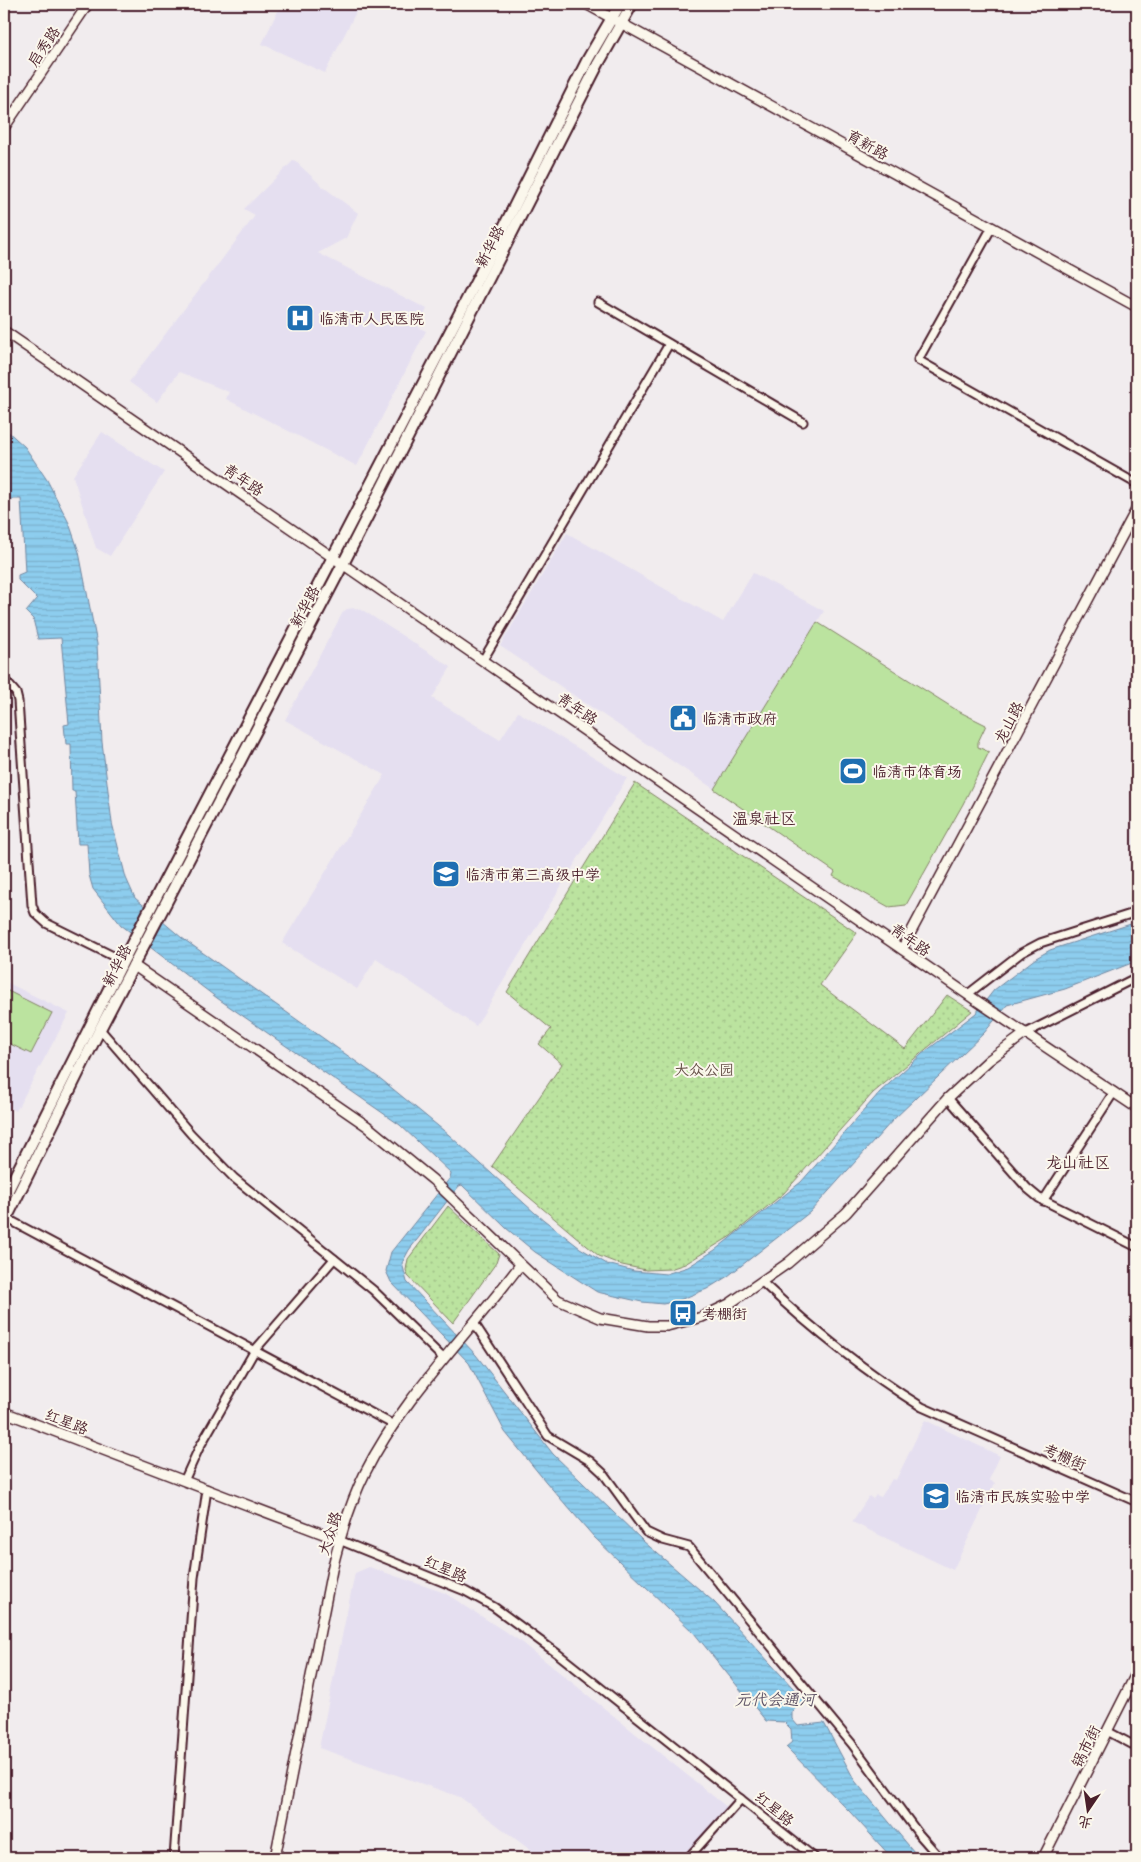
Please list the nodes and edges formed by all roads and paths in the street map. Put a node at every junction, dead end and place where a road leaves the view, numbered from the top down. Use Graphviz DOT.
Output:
graph roads {
  1 [pos="88,4"];
  2 [pos="586,4"];
  3 [pos="620,4"];
  4 [pos="632,4"];
  5 [pos="612,18"];
  6 [pos="621,23"];
  7 [pos="4,128"];
  8 [pos="992,227"];
  9 [pos="598,302"];
  10 [pos="1137,306"];
  11 [pos="4,331"];
  12 [pos="669,344"];
  13 [pos="802,422"];
  14 [pos="1137,484"];
  15 [pos="1137,508"];
  16 [pos="334,558"];
  17 [pos="343,564"];
  18 [pos="483,660"];
  19 [pos="4,679"];
  20 [pos="1137,912"];
  21 [pos="902,949"];
  22 [pos="123,961"];
  23 [pos="133,965"];
  24 [pos="1137,977"];
  25 [pos="968,994"];
  26 [pos="100,1029"];
  27 [pos="1026,1033"];
  28 [pos="1114,1092"];
  29 [pos="948,1098"];
  30 [pos="1137,1108"];
  31 [pos="4,1198"];
  32 [pos="1043,1201"];
  33 [pos="5,1220"];
  34 [pos="1137,1247"];
  35 [pos="334,1259"];
  36 [pos="520,1265"];
  37 [pos="762,1282"];
  38 [pos="474,1323"];
  39 [pos="254,1350"];
  40 [pos="444,1359"];
  41 [pos="4,1412"];
  42 [pos="394,1425"];
  43 [pos="184,1481"];
  44 [pos="207,1489"];
  45 [pos="1137,1502"];
  46 [pos="339,1540"];
  47 [pos="1137,1672"];
  48 [pos="1108,1731"];
  49 [pos="1137,1747"];
  50 [pos="741,1799"];
  51 [pos="174,1858"];
  52 [pos="274,1858"];
  53 [pos="688,1858"];
  54 [pos="815,1858"];
  55 [pos="940,1858"];
  56 [pos="1043,1858"];
  1 -- 7 [label="street, 启秀路"];
  2 -- 5 [label="street, 育新路"];
  3 -- 5 [label="main road, 新华路"];
  4 -- 6 [label="main road, 新华路"];
  5 -- 6 [label="street, 育新路"];
  5 -- 16 [label="main road, 新华路"];
  6 -- 8 [label="street, 育新路"];
  6 -- 17 [label="main road, 新华路"];
  8 -- 10 [label="street, 育新路"];
  8 -- 14 [label="street"];
  9 -- 12 [label="street"];
  11 -- 16 [label="street, 青年路"];
  12 -- 13 [label="street"];
  12 -- 18 [label="street"];
  15 -- 21 [label="street, 龙山路"];
  16 -- 17 [label="street, 青年路"];
  16 -- 22 [label="main road, 新华路"];
  17 -- 18 [label="street, 青年路"];
  17 -- 23 [label="main road, 新华路"];
  18 -- 21 [label="street, 青年路"];
  19 -- 22 [label="street"];
  20 -- 25 [label="street"];
  21 -- 25 [label="street, 青年路"];
  22 -- 31 [label="main road, 新华路"];
  23 -- 26 [label="main road, 新华路"];
  23 -- 36 [label="street"];
  24 -- 27 [label="street"];
  25 -- 27 [label="street, 青年路"];
  26 -- 33 [label="main road, 新华路"];
  26 -- 35 [label="street"];
  27 -- 28 [label="street, 青年路"];
  27 -- 29 [label="street"];
  28 -- 30 [label="street, 青年路"];
  28 -- 32 [label="street"];
  29 -- 32 [label="street"];
  29 -- 37 [label="street"];
  32 -- 34 [label="street"];
  33 -- 39 [label="street"];
  35 -- 39 [label="street"];
  35 -- 40 [label="street"];
  36 -- 37 [label="street"];
  36 -- 38 [label="street, 大众路"];
  37 -- 45 [label="street, 考棚街"];
  38 -- 40 [label="street, 大众路"];
  38 -- 55 [label="street"];
  39 -- 42 [label="street"];
  39 -- 43 [label="street"];
  40 -- 42 [label="street, 大众路"];
  41 -- 43 [label="street, 红星路"];
  42 -- 46 [label="street, 大众路"];
  43 -- 44 [label="street, 红星路"];
  44 -- 46 [label="street, 红星路"];
  44 -- 51 [label="street"];
  46 -- 50 [label="street, 红星路"];
  46 -- 52 [label="street, 大众路"];
  47 -- 48 [label="street, 锅市街"];
  48 -- 49 [label="street"];
  48 -- 56 [label="street, 锅市街"];
  50 -- 53 [label="street"];
  50 -- 54 [label="street, 红星路"];
}
